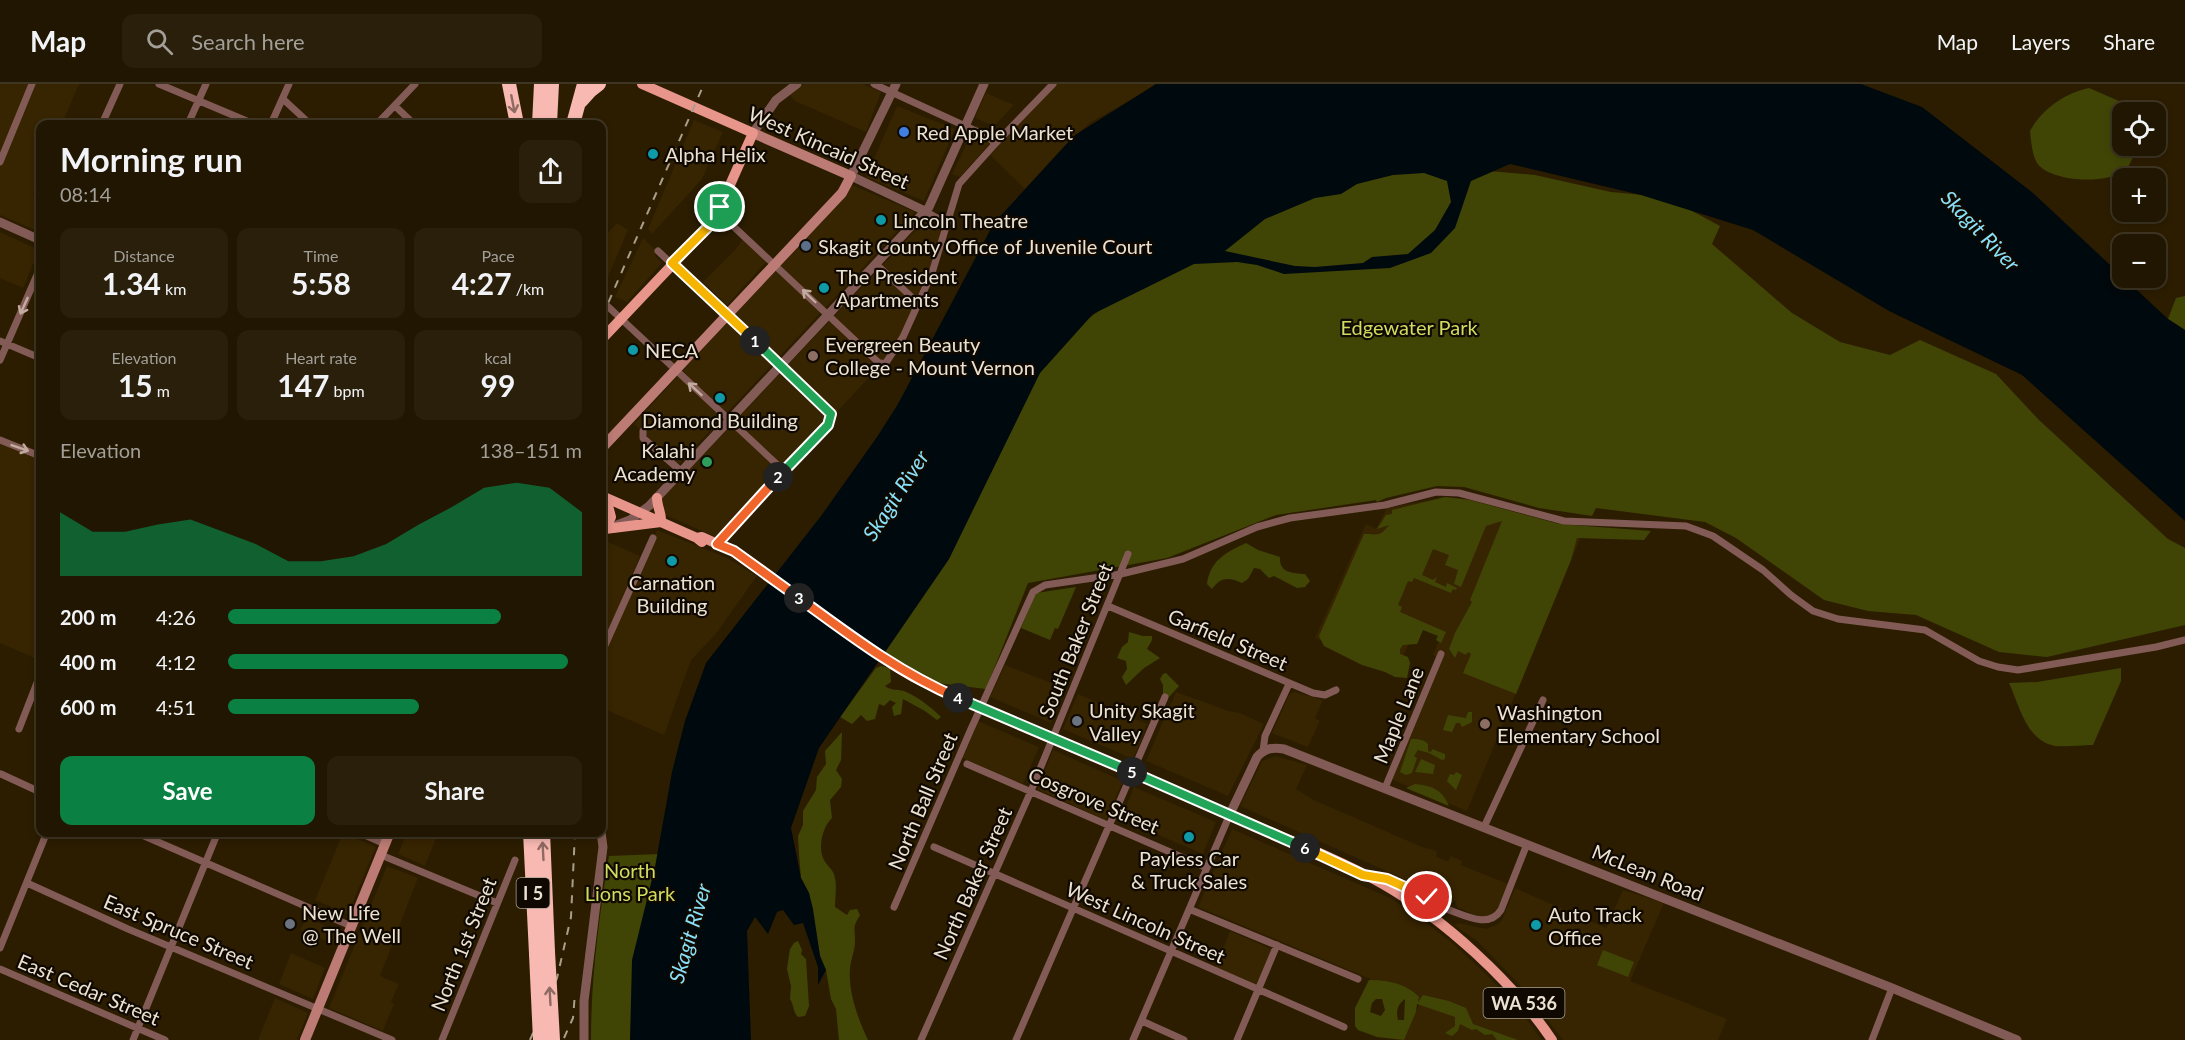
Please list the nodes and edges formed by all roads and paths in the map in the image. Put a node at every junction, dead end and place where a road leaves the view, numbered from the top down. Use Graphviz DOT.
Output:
graph roads {
  1 [pos="32,84"];
  2 [pos="120,84"];
  3 [pos="159,84"];
  4 [pos="206,84"];
  5 [pos="289,84"];
  6 [pos="415,84"];
  7 [pos="509,84"];
  8 [pos="541,84"];
  9 [pos="552,84"];
  10 [pos="584,84"];
  11 [pos="598,84"];
  12 [pos="642,84"];
  13 [pos="797,84"];
  14 [pos="874,84"];
  15 [pos="984,84"];
  16 [pos="1053,84"];
  17 [pos="894,88"];
  18 [pos="283,99"];
  19 [pos="198,101"];
  20 [pos="394,106"];
  21 [pos="575,118"];
  22 [pos="104,120"];
  23 [pos="190,120"];
  24 [pos="244,120"];
  25 [pos="273,120"];
  26 [pos="306,120"];
  27 [pos="380,120"];
  28 [pos="410,120"];
  29 [pos="516,120"];
  30 [pos="539,120"];
  31 [pos="550,120"];
  32 [pos="965,125"];
  33 [pos="753,133"];
  34 [pos="995,144"];
  35 [pos="0,162"];
  36 [pos="851,176"];
  37 [pos="925,211"];
  38 [pos="718,212"];
  39 [pos="0,222"];
  40 [pos="944,228"];
  41 [pos="36,238"];
  42 [pos="658,250"];
  43 [pos="672,263"];
  44 [pos="774,263"];
  45 [pos="876,264"];
  46 [pos="36,276"];
  47 [pos="918,303"];
  48 [pos="606,305"];
  49 [pos="727,315"];
  50 [pos="829,315"];
  51 [pos="620,318"];
  52 [pos="606,334"];
  53 [pos="4,342"];
  54 [pos="36,356"];
  55 [pos="0,360"];
  56 [pos="781,366"];
  57 [pos="674,370"];
  58 [pos="729,422"];
  59 [pos="643,431"];
  60 [pos="0,440"];
  61 [pos="606,443"];
  62 [pos="36,454"];
  63 [pos="784,471"];
  64 [pos="682,472"];
  65 [pos="606,498"];
  66 [pos="657,498"];
  67 [pos="606,503"];
  68 [pos="640,513"];
  69 [pos="661,522"];
  70 [pos="606,526"];
  71 [pos="606,530"];
  72 [pos="606,531"];
  73 [pos="653,538"];
  74 [pos="697,538"];
  75 [pos="717,544"];
  76 [pos="1128,554"];
  77 [pos="742,558"];
  78 [pos="1121,574"];
  79 [pos="1108,606"];
  80 [pos="2185,640"];
  81 [pos="606,643"];
  82 [pos="1441,654"];
  83 [pos="1289,684"];
  84 [pos="1336,690"];
  85 [pos="36,693"];
  86 [pos="1164,697"];
  87 [pos="1544,700"];
  88 [pos="981,707"];
  89 [pos="19,729"];
  90 [pos="1052,739"];
  91 [pos="1263,751"];
  92 [pos="967,764"];
  93 [pos="1132,772"];
  94 [pos="1,774"];
  95 [pos="1385,788"];
  96 [pos="36,790"];
  97 [pos="1031,791"];
  98 [pos="1230,814"];
  99 [pos="1110,825"];
  100 [pos="1484,827"];
  101 [pos="45,837"];
  102 [pos="146,837"];
  103 [pos="216,837"];
  104 [pos="369,837"];
  105 [pos="388,837"];
  106 [pos="530,837"];
  107 [pos="543,837"];
  108 [pos="602,837"];
  109 [pos="385,844"];
  110 [pos="1527,844"];
  111 [pos="934,848"];
  112 [pos="381,855"];
  113 [pos="514,860"];
  114 [pos="206,864"];
  115 [pos="1207,868"];
  116 [pos="993,873"];
  117 [pos="1363,875"];
  118 [pos="27,883"];
  119 [pos="497,903"];
  120 [pos="1441,906"];
  121 [pos="894,907"];
  122 [pos="1073,907"];
  123 [pos="1418,908"];
  124 [pos="1189,909"];
  125 [pos="351,926"];
  126 [pos="1278,945"];
  127 [pos="171,947"];
  128 [pos="0,948"];
  129 [pos="1172,951"];
  130 [pos="542,953"];
  131 [pos="0,969"];
  132 [pos="1358,979"];
  133 [pos="1892,988"];
  134 [pos="1258,989"];
  135 [pos="318,1009"];
  136 [pos="1142,1021"];
  137 [pos="1344,1027"];
  138 [pos="138,1028"];
  139 [pos="134,1040"];
  140 [pos="165,1040"];
  141 [pos="305,1040"];
  142 [pos="392,1040"];
  143 [pos="442,1040"];
  144 [pos="540,1040"];
  145 [pos="553,1040"];
  146 [pos="584,1040"];
  147 [pos="921,1040"];
  148 [pos="1016,1040"];
  149 [pos="1133,1040"];
  150 [pos="1184,1040"];
  151 [pos="1237,1040"];
  152 [pos="1552,1040"];
  153 [pos="1872,1040"];
  154 [pos="2017,1040"];
  1 -- 35 [label="street"];
  2 -- 22 [label="street"];
  3 -- 19 [label="street"];
  4 -- 19 [label="street"];
  5 -- 18 [label="street"];
  6 -- 20 [label="street"];
  7 -- 29 [label="highway, one-way"];
  8 -- 30 [label="highway"];
  9 -- 31 [label="highway"];
  10 -- 21 [label="highway"];
  11 -- 21 [label="highway"];
  12 -- 33 [label="main road, West Kincaid Street"];
  13 -- 33 [label="street"];
  14 -- 17 [label="street"];
  15 -- 32 [label="street"];
  16 -- 34 [label="street"];
  17 -- 32 [label="street"];
  17 -- 36 [label="street"];
  18 -- 25 [label="street"];
  18 -- 26 [label="street"];
  19 -- 23 [label="street"];
  19 -- 24 [label="street"];
  20 -- 27 [label="street"];
  20 -- 28 [label="street"];
  32 -- 34 [label="street"];
  32 -- 37 [label="street"];
  33 -- 36 [label="main road, West Kincaid Street"];
  33 -- 38 [label="main road"];
  34 -- 40 [label="street"];
  36 -- 37 [label="street, West Kincaid Street"];
  36 -- 44 [label="main road"];
  37 -- 40 [label="street, West Kincaid Street"];
  37 -- 45 [label="street"];
  38 -- 43 [label="main road"];
  38 -- 44 [label="street"];
  39 -- 41 [label="street"];
  40 -- 47 [label="street"];
  42 -- 43 [label="street"];
  43 -- 49 [label="street"];
  43 -- 51 [label="main road"];
  44 -- 49 [label="main road"];
  50 -- 44 [label="street, one-way"];
  45 -- 47 [label="street"];
  45 -- 50 [label="street"];
  46 -- 53 [label="street, one-way"];
  47 -- 50 [label="street"];
  48 -- 51 [label="street"];
  49 -- 56 [label="street"];
  49 -- 57 [label="main road"];
  50 -- 56 [label="street"];
  51 -- 52 [label="main road"];
  51 -- 57 [label="street"];
  53 -- 54 [label="street"];
  53 -- 55 [label="street"];
  56 -- 58 [label="street"];
  56 -- 63 [label="street"];
  58 -- 57 [label="street, one-way"];
  57 -- 61 [label="main road"];
  58 -- 63 [label="street"];
  58 -- 64 [label="street"];
  59 -- 64 [label="street"];
  60 -- 62 [label="street, one-way"];
  63 -- 75 [label="street"];
  64 -- 66 [label="street"];
  65 -- 68 [label="main road, WA 536"];
  66 -- 68 [label="street"];
  66 -- 69 [label="main road"];
  67 -- 70 [label="main road"];
  68 -- 69 [label="main road, WA 536"];
  68 -- 71 [label="street"];
  69 -- 72 [label="main road"];
  69 -- 74 [label="main road, WA 536"];
  73 -- 81 [label="street"];
  74 -- 75 [label="main road, WA 536"];
  74 -- 77 [label="main road, WA 536"];
  75 -- 77 [label="main road, WA 536"];
  76 -- 78 [label="street, South Baker Street"];
  77 -- 88 [label="main road, WA 536"];
  78 -- 79 [label="street, South Baker Street"];
  78 -- 80 [label="street"];
  78 -- 88 [label="street, North Ball Street"];
  79 -- 83 [label="street, Garfield Street"];
  79 -- 90 [label="street, South Baker Street"];
  82 -- 95 [label="street, Maple Lane"];
  83 -- 84 [label="street, Garfield Street"];
  83 -- 91 [label="street"];
  85 -- 89 [label="street"];
  86 -- 93 [label="street"];
  87 -- 100 [label="street"];
  88 -- 90 [label="main road, WA 536"];
  88 -- 121 [label="street, North Ball Street"];
  90 -- 93 [label="main road, WA 536"];
  90 -- 97 [label="street, North Baker Street"];
  91 -- 95 [label="street, McLean Road"];
  91 -- 98 [label="street"];
  92 -- 97 [label="street, Cosgrove Street"];
  93 -- 98 [label="main road, WA 536"];
  93 -- 99 [label="street"];
  94 -- 96 [label="street"];
  95 -- 100 [label="street, McLean Road"];
  97 -- 99 [label="street, Cosgrove Street"];
  97 -- 116 [label="street, North Baker Street"];
  98 -- 115 [label="street"];
  98 -- 117 [label="main road, WA 536"];
  99 -- 115 [label="street, Cosgrove Street"];
  99 -- 122 [label="street"];
  100 -- 110 [label="street, McLean Road"];
  101 -- 118 [label="street"];
  102 -- 114 [label="street"];
  103 -- 114 [label="street"];
  104 -- 109 [label="street"];
  105 -- 109 [label="main road"];
  106 -- 130 [label="highway, I 5"];
  130 -- 107 [label="highway, I 5, one-way"];
  108 -- 146 [label="street"];
  109 -- 112 [label="main road"];
  110 -- 120 [label="street"];
  110 -- 133 [label="street, McLean Road"];
  111 -- 116 [label="street, West Lincoln Street"];
  112 -- 119 [label="street"];
  112 -- 125 [label="main road"];
  113 -- 119 [label="street, North 1st Street"];
  114 -- 125 [label="street"];
  114 -- 127 [label="street"];
  115 -- 124 [label="street"];
  116 -- 122 [label="street, West Lincoln Street"];
  116 -- 147 [label="street, North Baker Street"];
  117 -- 120 [label="street"];
  117 -- 123 [label="main road, WA 536"];
  118 -- 127 [label="street, East Spruce Street"];
  118 -- 128 [label="street"];
  119 -- 143 [label="street, North 1st Street"];
  120 -- 123 [label="street"];
  122 -- 129 [label="street, West Lincoln Street"];
  122 -- 148 [label="street"];
  123 -- 152 [label="main road, WA 536"];
  124 -- 126 [label="street"];
  124 -- 129 [label="street"];
  125 -- 135 [label="main road"];
  126 -- 132 [label="street"];
  126 -- 134 [label="street"];
  127 -- 135 [label="street, East Spruce Street"];
  127 -- 138 [label="street"];
  129 -- 134 [label="street, West Lincoln Street"];
  129 -- 136 [label="street"];
  130 -- 144 [label="highway, I 5, bridge"];
  145 -- 130 [label="highway, I 5, one-way, bridge"];
  131 -- 138 [label="street, East Cedar Street"];
  133 -- 153 [label="street"];
  133 -- 154 [label="street, McLean Road"];
  134 -- 137 [label="street, West Lincoln Street"];
  134 -- 151 [label="street"];
  135 -- 141 [label="main road"];
  135 -- 142 [label="street, East Spruce Street"];
  136 -- 149 [label="street"];
  136 -- 150 [label="street"];
  138 -- 139 [label="street"];
  138 -- 140 [label="street, East Cedar Street"];
}
